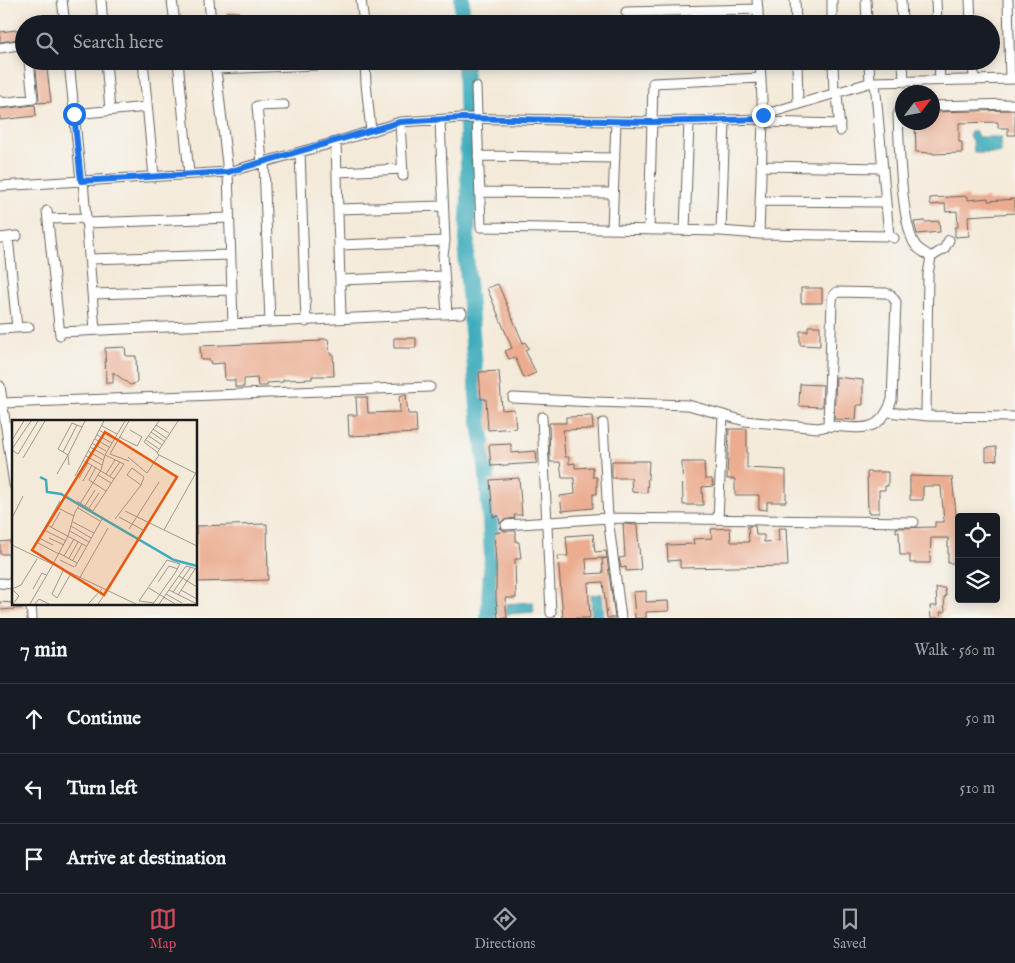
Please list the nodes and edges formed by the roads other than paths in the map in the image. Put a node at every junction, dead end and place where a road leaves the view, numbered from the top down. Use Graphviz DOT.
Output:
graph roads {
  1 [pos="62,0"];
  2 [pos="102,0"];
  3 [pos="172,0"];
  4 [pos="209,0"];
  5 [pos="361,0"];
  6 [pos="795,0"];
  7 [pos="832,0"];
  8 [pos="866,0"];
  9 [pos="901,0"];
  10 [pos="936,0"];
  11 [pos="970,0"];
  12 [pos="1008,0"];
  13 [pos="758,4"];
  14 [pos="626,12"];
  15 [pos="64,15"];
  16 [pos="103,15"];
  17 [pos="174,15"];
  18 [pos="210,15"];
  19 [pos="363,15"];
  20 [pos="796,15"];
  21 [pos="832,15"];
  22 [pos="867,15"];
  23 [pos="902,15"];
  24 [pos="937,15"];
  25 [pos="971,15"];
  26 [pos="15,46"];
  27 [pos="0,48"];
  28 [pos="30,70"];
  29 [pos="69,70"];
  30 [pos="107,70"];
  31 [pos="144,70"];
  32 [pos="179,70"];
  33 [pos="216,70"];
  34 [pos="365,70"];
  35 [pos="761,70"];
  36 [pos="797,70"];
  37 [pos="834,70"];
  38 [pos="870,70"];
  39 [pos="903,70"];
  40 [pos="939,70"];
  41 [pos="973,70"];
  42 [pos="761,78"];
  43 [pos="1013,79"];
  44 [pos="974,80"];
  45 [pos="940,81"];
  46 [pos="904,82"];
  47 [pos="872,83"];
  48 [pos="476,87"];
  49 [pos="836,93"];
  50 [pos="0,101"];
  51 [pos="1015,104"];
  52 [pos="284,105"];
  53 [pos="798,105"];
  54 [pos="940,106"];
  55 [pos="147,107"];
  56 [pos="110,110"];
  57 [pos="74,114"];
  58 [pos="475,118"];
  59 [pos="763,119"];
  60 [pos="440,120"];
  61 [pos="725,120"];
  62 [pos="616,121"];
  63 [pos="689,121"];
  64 [pos="400,122"];
  65 [pos="652,122"];
  66 [pos="899,130"];
  67 [pos="371,132"];
  68 [pos="336,142"];
  69 [pos="300,152"];
  70 [pos="478,156"];
  71 [pos="615,158"];
  72 [pos="263,162"];
  73 [pos="761,166"];
  74 [pos="883,168"];
  75 [pos="228,172"];
  76 [pos="336,172"];
  77 [pos="189,174"];
  78 [pos="154,177"];
  79 [pos="82,181"];
  80 [pos="0,186"];
  81 [pos="480,192"];
  82 [pos="614,193"];
  83 [pos="760,201"];
  84 [pos="886,202"];
  85 [pos="443,206"];
  86 [pos="338,209"];
  87 [pos="229,218"];
  88 [pos="86,220"];
  89 [pos="612,229"];
  90 [pos="649,230"];
  91 [pos="685,230"];
  92 [pos="721,231"];
  93 [pos="759,234"];
  94 [pos="8,237"];
  95 [pos="949,240"];
  96 [pos="445,241"];
  97 [pos="339,245"];
  98 [pos="230,255"];
  99 [pos="931,257"];
  100 [pos="89,259"];
  101 [pos="444,276"];
  102 [pos="340,280"];
  103 [pos="232,290"];
  104 [pos="92,294"];
  105 [pos="462,313"];
  106 [pos="447,314"];
  107 [pos="341,318"];
  108 [pos="306,321"];
  109 [pos="270,322"];
  110 [pos="233,323"];
  111 [pos="29,327"];
  112 [pos="17,328"];
  113 [pos="0,329"];
  114 [pos="95,330"];
  115 [pos="0,386"];
  116 [pos="430,387"];
  117 [pos="513,398"];
  118 [pos="2,403"];
  119 [pos="888,412"];
  120 [pos="723,415"];
  121 [pos="928,416"];
  122 [pos="542,417"];
  123 [pos="1015,417"];
  124 [pos="603,422"];
  125 [pos="828,426"];
  126 [pos="12,472"];
  127 [pos="608,518"];
  128 [pos="718,519"];
  129 [pos="546,522"];
  130 [pos="914,522"];
  131 [pos="506,526"];
  132 [pos="551,613"];
  133 [pos="620,618"];
  1 -- 15 [label="street"];
  2 -- 16 [label="street"];
  3 -- 17 [label="street"];
  4 -- 18 [label="street"];
  5 -- 19 [label="street"];
  6 -- 20 [label="street"];
  7 -- 21 [label="street"];
  8 -- 22 [label="street"];
  9 -- 23 [label="street"];
  10 -- 24 [label="street"];
  11 -- 25 [label="street"];
  12 -- 43 [label="street"];
  13 -- 14 [label="street"];
  26 -- 27 [label="street"];
  28 -- 50 [label="street"];
  29 -- 57 [label="street"];
  30 -- 56 [label="street"];
  31 -- 55 [label="street"];
  32 -- 77 [label="street"];
  33 -- 75 [label="street"];
  34 -- 67 [label="street"];
  35 -- 42 [label="street"];
  36 -- 53 [label="street"];
  37 -- 49 [label="street"];
  38 -- 47 [label="street"];
  39 -- 46 [label="street"];
  40 -- 45 [label="street"];
  41 -- 44 [label="street"];
  42 -- 59 [label="street"];
  42 -- 65 [label="street"];
  43 -- 44 [label="street"];
  44 -- 45 [label="street"];
  45 -- 46 [label="street"];
  46 -- 47 [label="street"];
  47 -- 49 [label="street"];
  47 -- 74 [label="street"];
  48 -- 58 [label="street"];
  49 -- 53 [label="street"];
  49 -- 59 [label="street"];
  51 -- 54 [label="street"];
  52 -- 72 [label="street"];
  53 -- 59 [label="street"];
  55 -- 56 [label="street"];
  55 -- 78 [label="street"];
  56 -- 57 [label="street"];
  57 -- 79 [label="street"];
  58 -- 60 [label="street"];
  58 -- 62 [label="street"];
  58 -- 70 [label="street"];
  59 -- 61 [label="street"];
  59 -- 73 [label="street"];
  60 -- 64 [label="street"];
  60 -- 85 [label="street"];
  61 -- 63 [label="street"];
  61 -- 92 [label="street"];
  62 -- 65 [label="street"];
  62 -- 71 [label="street"];
  63 -- 65 [label="street"];
  63 -- 91 [label="street"];
  64 -- 67 [label="street"];
  64 -- 76 [label="street"];
  65 -- 90 [label="street"];
  66 -- 99 [label="street"];
  67 -- 68 [label="street"];
  68 -- 69 [label="street"];
  68 -- 76 [label="street"];
  69 -- 72 [label="street"];
  69 -- 108 [label="street"];
  70 -- 71 [label="street"];
  70 -- 81 [label="street"];
  71 -- 82 [label="street"];
  72 -- 75 [label="street"];
  72 -- 109 [label="street"];
  73 -- 74 [label="street"];
  73 -- 83 [label="street"];
  74 -- 84 [label="street"];
  75 -- 77 [label="street"];
  75 -- 87 [label="street"];
  76 -- 86 [label="street"];
  77 -- 78 [label="street"];
  78 -- 79 [label="street"];
  79 -- 80 [label="street"];
  79 -- 88 [label="street"];
  81 -- 82 [label="street"];
  81 -- 89 [label="street"];
  82 -- 89 [label="street"];
  83 -- 84 [label="street"];
  83 -- 93 [label="street"];
  84 -- 93 [label="street"];
  85 -- 86 [label="street"];
  85 -- 96 [label="street"];
  86 -- 97 [label="street"];
  87 -- 88 [label="street"];
  87 -- 98 [label="street"];
  88 -- 100 [label="street"];
  88 -- 114 [label="street"];
  89 -- 90 [label="street"];
  90 -- 91 [label="street"];
  91 -- 92 [label="street"];
  92 -- 93 [label="street"];
  94 -- 112 [label="street"];
  95 -- 99 [label="street"];
  96 -- 97 [label="street"];
  96 -- 101 [label="street"];
  97 -- 102 [label="street"];
  98 -- 100 [label="street"];
  98 -- 103 [label="street"];
  99 -- 121 [label="street"];
  100 -- 104 [label="street"];
  101 -- 102 [label="street"];
  101 -- 106 [label="street"];
  102 -- 107 [label="street"];
  103 -- 104 [label="street"];
  103 -- 110 [label="street"];
  104 -- 114 [label="street"];
  105 -- 106 [label="street"];
  106 -- 107 [label="street"];
  107 -- 108 [label="street"];
  108 -- 109 [label="street"];
  109 -- 110 [label="street"];
  110 -- 114 [label="street"];
  111 -- 112 [label="street"];
  112 -- 113 [label="street"];
  115 -- 118 [label="street"];
  116 -- 118 [label="street"];
  117 -- 120 [label="street"];
  118 -- 126 [label="street"];
  119 -- 121 [label="street"];
  119 -- 125 [label="street"];
  119 -- 125 [label="street"];
  120 -- 125 [label="street"];
  120 -- 128 [label="street"];
  121 -- 123 [label="street"];
  122 -- 129 [label="street"];
  124 -- 127 [label="street"];
  127 -- 128 [label="street"];
  127 -- 129 [label="street"];
  127 -- 133 [label="street"];
  128 -- 130 [label="street"];
  129 -- 131 [label="street"];
  129 -- 132 [label="street"];
}
